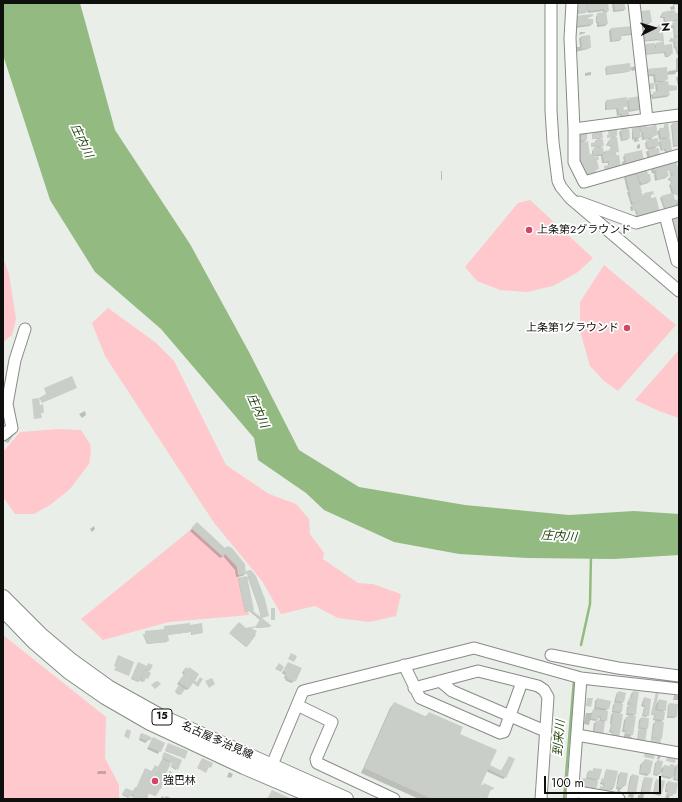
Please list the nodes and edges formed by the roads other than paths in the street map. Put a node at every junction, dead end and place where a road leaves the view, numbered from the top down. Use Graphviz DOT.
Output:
graph roads {
  1 [pos="551,3"];
  2 [pos="572,3"];
  3 [pos="634,3"];
  4 [pos="679,115"];
  5 [pos="648,119"];
  6 [pos="574,129"];
  7 [pos="679,155"];
  8 [pos="570,198"];
  9 [pos="679,211"];
  10 [pos="665,215"];
  11 [pos="679,262"];
  12 [pos="679,291"];
  13 [pos="25,329"];
  14 [pos="3,435"];
  15 [pos="3,597"];
  16 [pos="3,610"];
  17 [pos="551,655"];
  18 [pos="404,665"];
  19 [pos="679,676"];
  20 [pos="581,678"];
  21 [pos="440,681"];
  22 [pos="522,682"];
  23 [pos="414,688"];
  24 [pos="679,689"];
  25 [pos="297,706"];
  26 [pos="510,716"];
  27 [pos="545,731"];
  28 [pos="577,735"];
  29 [pos="679,753"];
  30 [pos="270,771"];
  31 [pos="572,795"];
  32 [pos="319,799"];
  33 [pos="346,799"];
  34 [pos="394,799"];
  35 [pos="541,799"];
  36 [pos="619,799"];
  1 -- 8 [label="street"];
  2 -- 6 [label="street"];
  3 -- 5 [label="street"];
  4 -- 5 [label="street"];
  5 -- 6 [label="street"];
  6 -- 7 [label="street"];
  8 -- 10 [label="street"];
  8 -- 12 [label="street"];
  9 -- 10 [label="street"];
  10 -- 11 [label="street"];
  13 -- 14 [label="street"];
  15 -- 30 [label="main road, 名古屋多治見線 / 15"];
  16 -- 30 [label="main road, 名古屋多治見線 / 15"];
  17 -- 19 [label="street"];
  18 -- 20 [label="street"];
  18 -- 23 [label="street"];
  18 -- 25 [label="street"];
  20 -- 24 [label="street"];
  20 -- 28 [label="street"];
  21 -- 22 [label="street"];
  21 -- 23 [label="street"];
  21 -- 26 [label="street"];
  22 -- 26 [label="street"];
  22 -- 27 [label="street"];
  23 -- 26 [label="street"];
  25 -- 30 [label="street"];
  25 -- 34 [label="street"];
  26 -- 27 [label="street"];
  27 -- 35 [label="street"];
  28 -- 29 [label="street"];
  28 -- 31 [label="street"];
  30 -- 32 [label="main road, 名古屋多治見線 / 15"];
  30 -- 33 [label="main road, 名古屋多治見線 / 15"];
  31 -- 36 [label="street"];
}
